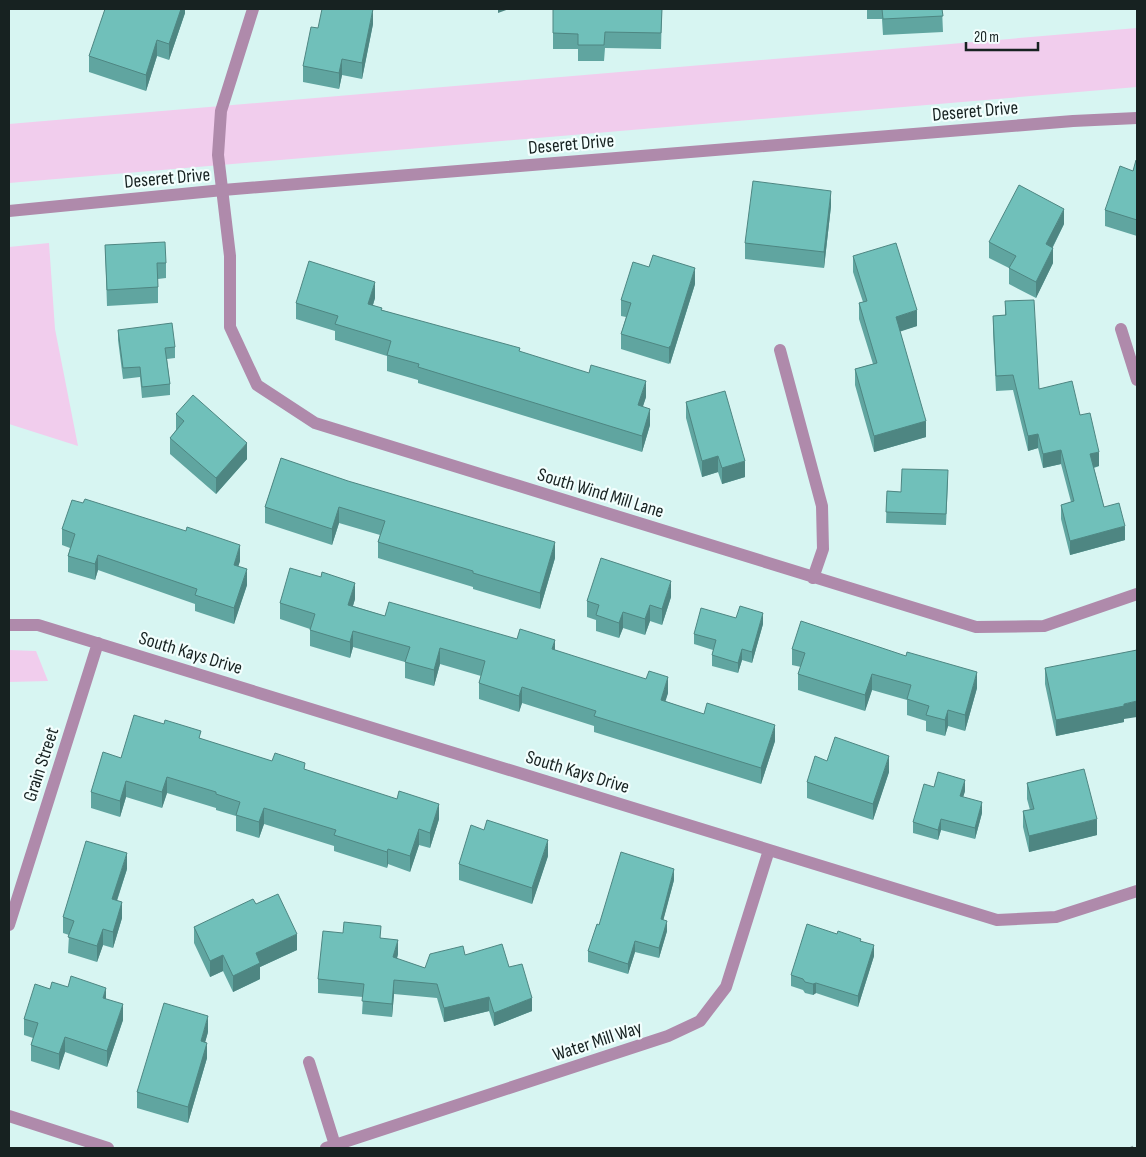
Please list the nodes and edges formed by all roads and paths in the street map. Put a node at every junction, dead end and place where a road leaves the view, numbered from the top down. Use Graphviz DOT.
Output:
graph roads {
  1 [pos="253,9"];
  2 [pos="1137,118"];
  3 [pos="223,190"];
  4 [pos="9,211"];
  5 [pos="1121,329"];
  6 [pos="780,350"];
  7 [pos="1137,380"];
  8 [pos="813,578"];
  9 [pos="1137,594"];
  10 [pos="9,625"];
  11 [pos="98,643"];
  12 [pos="769,850"];
  13 [pos="1137,891"];
  14 [pos="9,925"];
  15 [pos="309,1062"];
  16 [pos="9,1116"];
  17 [pos="1137,1146"];
  18 [pos="331,1147"];
  19 [pos="108,1148"];
  20 [pos="1132,1148"];
  1 -- 3 [label="street, South Wind Mill Lane"];
  2 -- 3 [label="street, Deseret Drive"];
  3 -- 4 [label="street, Deseret Drive"];
  3 -- 8 [label="street, South Wind Mill Lane"];
  5 -- 7 [label="street"];
  6 -- 8 [label="street"];
  8 -- 9 [label="street, South Wind Mill Lane"];
  10 -- 11 [label="street, South Kays Drive"];
  11 -- 12 [label="street, South Kays Drive"];
  11 -- 14 [label="street, Grain Street"];
  12 -- 13 [label="street, South Kays Drive"];
  12 -- 18 [label="street, Water Mill Way"];
  15 -- 18 [label="street"];
  16 -- 19 [label="street"];
  17 -- 20 [label="path"];
}
